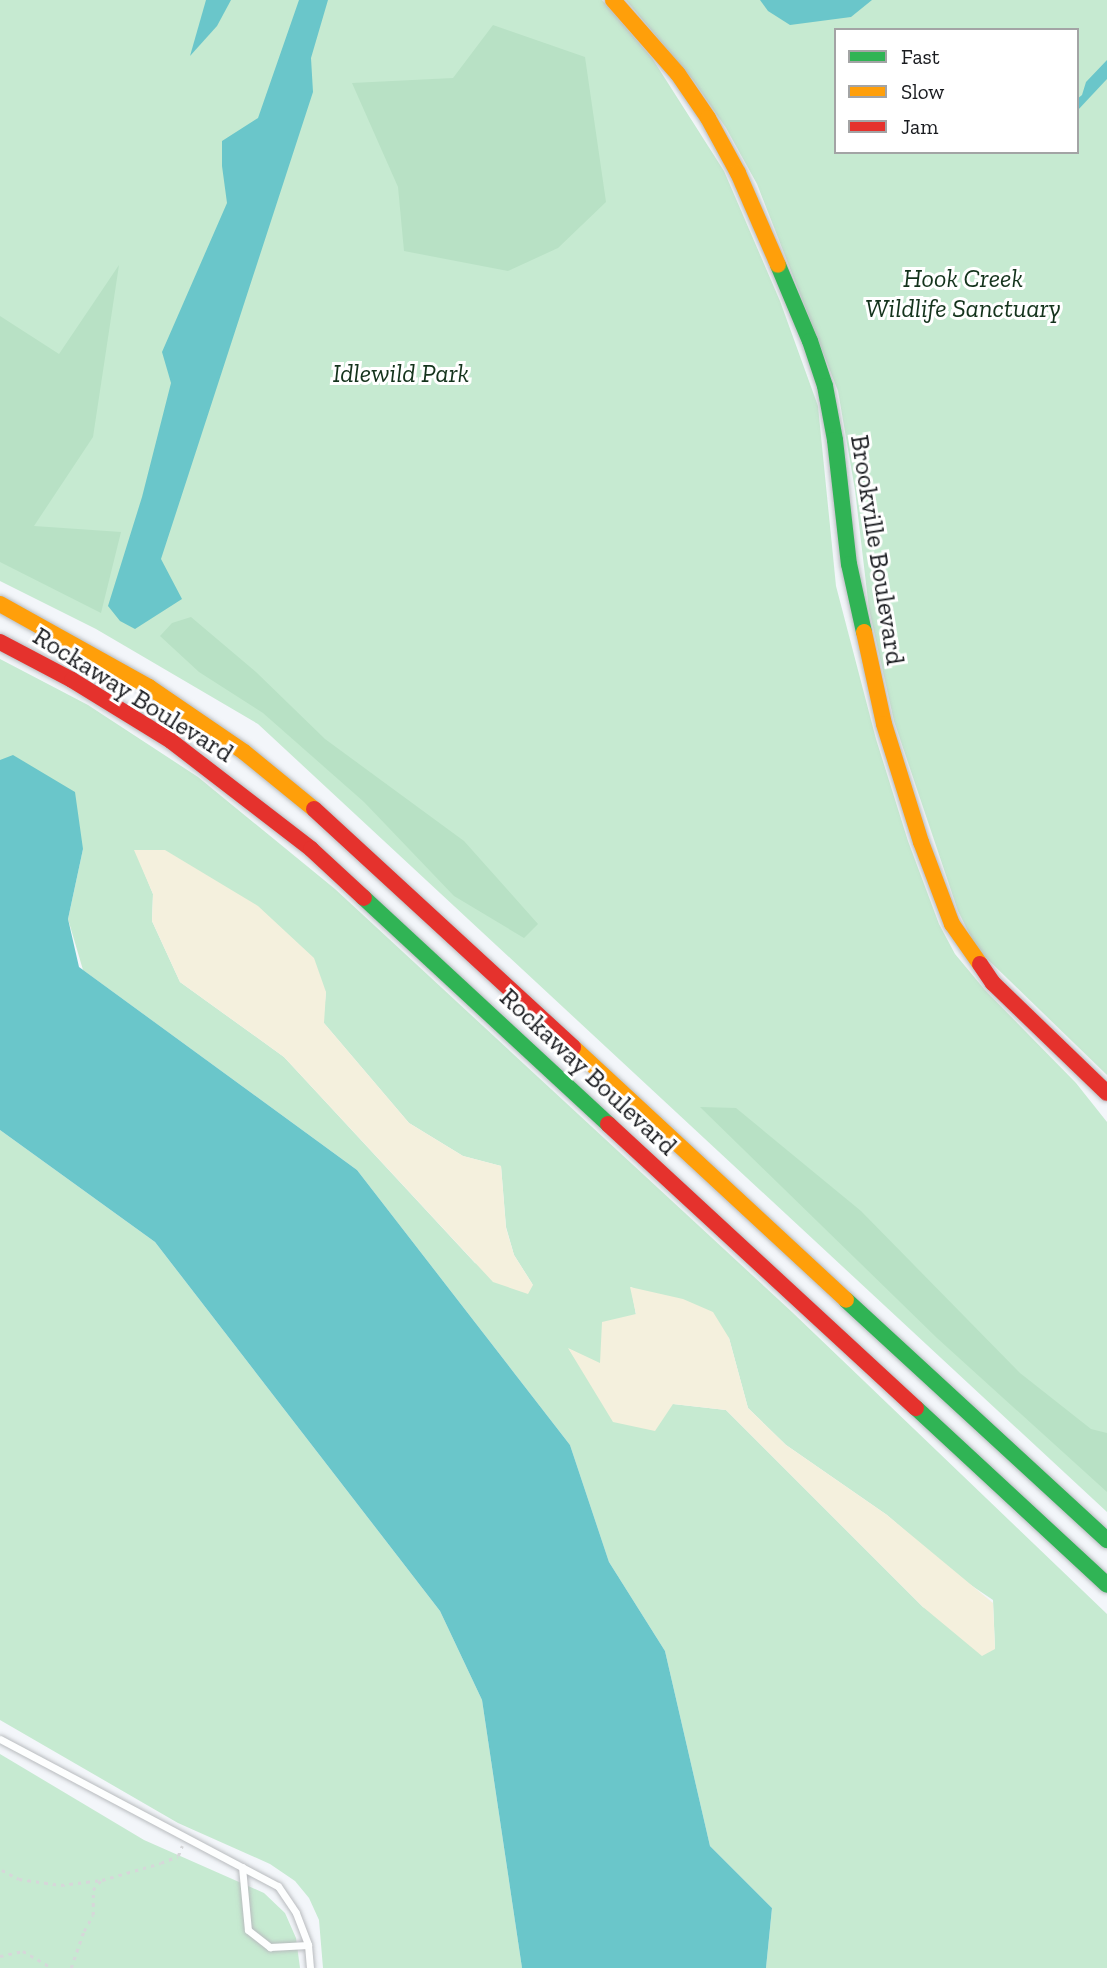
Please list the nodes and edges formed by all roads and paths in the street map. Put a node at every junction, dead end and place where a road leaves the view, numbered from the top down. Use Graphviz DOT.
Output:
graph roads {
  1 [pos="613,0"];
  2 [pos="0,604"];
  3 [pos="0,642"];
  4 [pos="1107,1093"];
  5 [pos="1107,1540"];
  6 [pos="1107,1585"];
  7 [pos="0,1740"];
  8 [pos="186,1838"];
  9 [pos="242,1867"];
  10 [pos="2,1870"];
  11 [pos="102,1880"];
  12 [pos="308,1945"];
  13 [pos="0,1956"];
  14 [pos="52,1968"];
  15 [pos="71,1968"];
  16 [pos="310,1968"];
  1 -- 4 [label="main road, Brookville Boulevard"];
  2 -- 5 [label="main road, Rockaway Boulevard"];
  3 -- 6 [label="main road, Rockaway Boulevard"];
  7 -- 8 [label="lane"];
  8 -- 9 [label="lane"];
  8 -- 11 [label="path"];
  9 -- 12 [label="lane"];
  9 -- 12 [label="lane"];
  10 -- 11 [label="path"];
  11 -- 15 [label="path"];
  12 -- 16 [label="lane"];
  13 -- 14 [label="path"];
}
